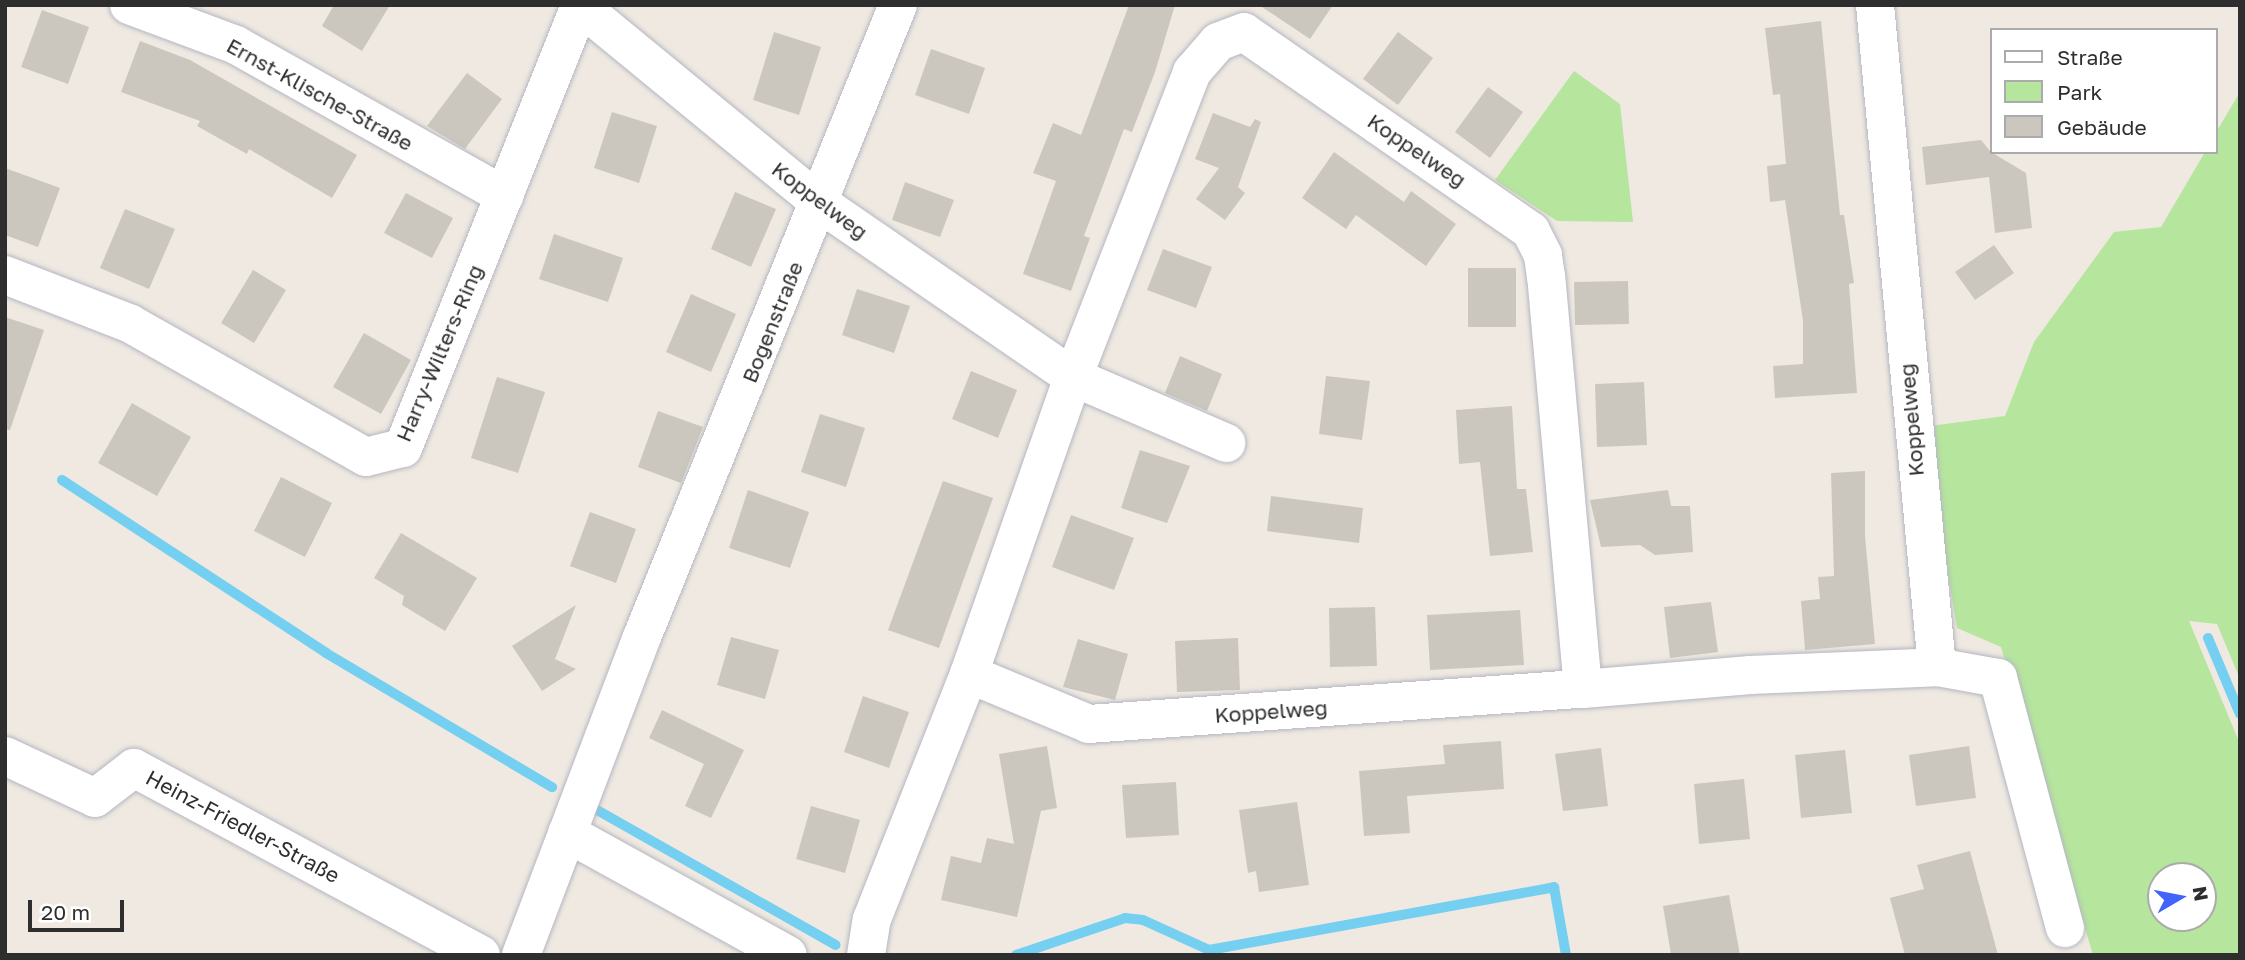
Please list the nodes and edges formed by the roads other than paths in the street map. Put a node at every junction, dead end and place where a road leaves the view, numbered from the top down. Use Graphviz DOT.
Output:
graph roads {
  1 [pos="129,5"];
  2 [pos="898,5"];
  3 [pos="1875,5"];
  4 [pos="580,6"];
  5 [pos="505,196"];
  6 [pos="821,204"];
  7 [pos="5,275"];
  8 [pos="1073,377"];
  9 [pos="1226,443"];
  10 [pos="1937,667"];
  11 [pos="969,674"];
  12 [pos="1583,689"];
  13 [pos="5,756"];
  14 [pos="567,833"];
  15 [pos="2065,928"];
  16 [pos="869,937"];
  17 [pos="481,955"];
  18 [pos="521,955"];
  19 [pos="788,955"];
  1 -- 5 [label="street, Ernst-Klische-Straße"];
  2 -- 6 [label="street, Bogenstraße"];
  3 -- 10 [label="street, Koppelweg"];
  4 -- 5 [label="street, Harry-Wilters-Ring"];
  4 -- 6 [label="street, Koppelweg"];
  5 -- 7 [label="street, Harry-Wilters-Ring"];
  6 -- 8 [label="street, Koppelweg"];
  6 -- 14 [label="street, Bogenstraße"];
  8 -- 9 [label="street, Koppelweg"];
  8 -- 11 [label="street, Koppelweg"];
  8 -- 12 [label="street, Koppelweg"];
  10 -- 12 [label="street, Koppelweg"];
  10 -- 15 [label="street, Koppelweg"];
  11 -- 12 [label="street, Koppelweg"];
  11 -- 16 [label="street, Koppelweg"];
  13 -- 17 [label="street, Heinz-Friedler-Straße"];
  14 -- 18 [label="street, Bogenstraße"];
  14 -- 19 [label="street"];
}
